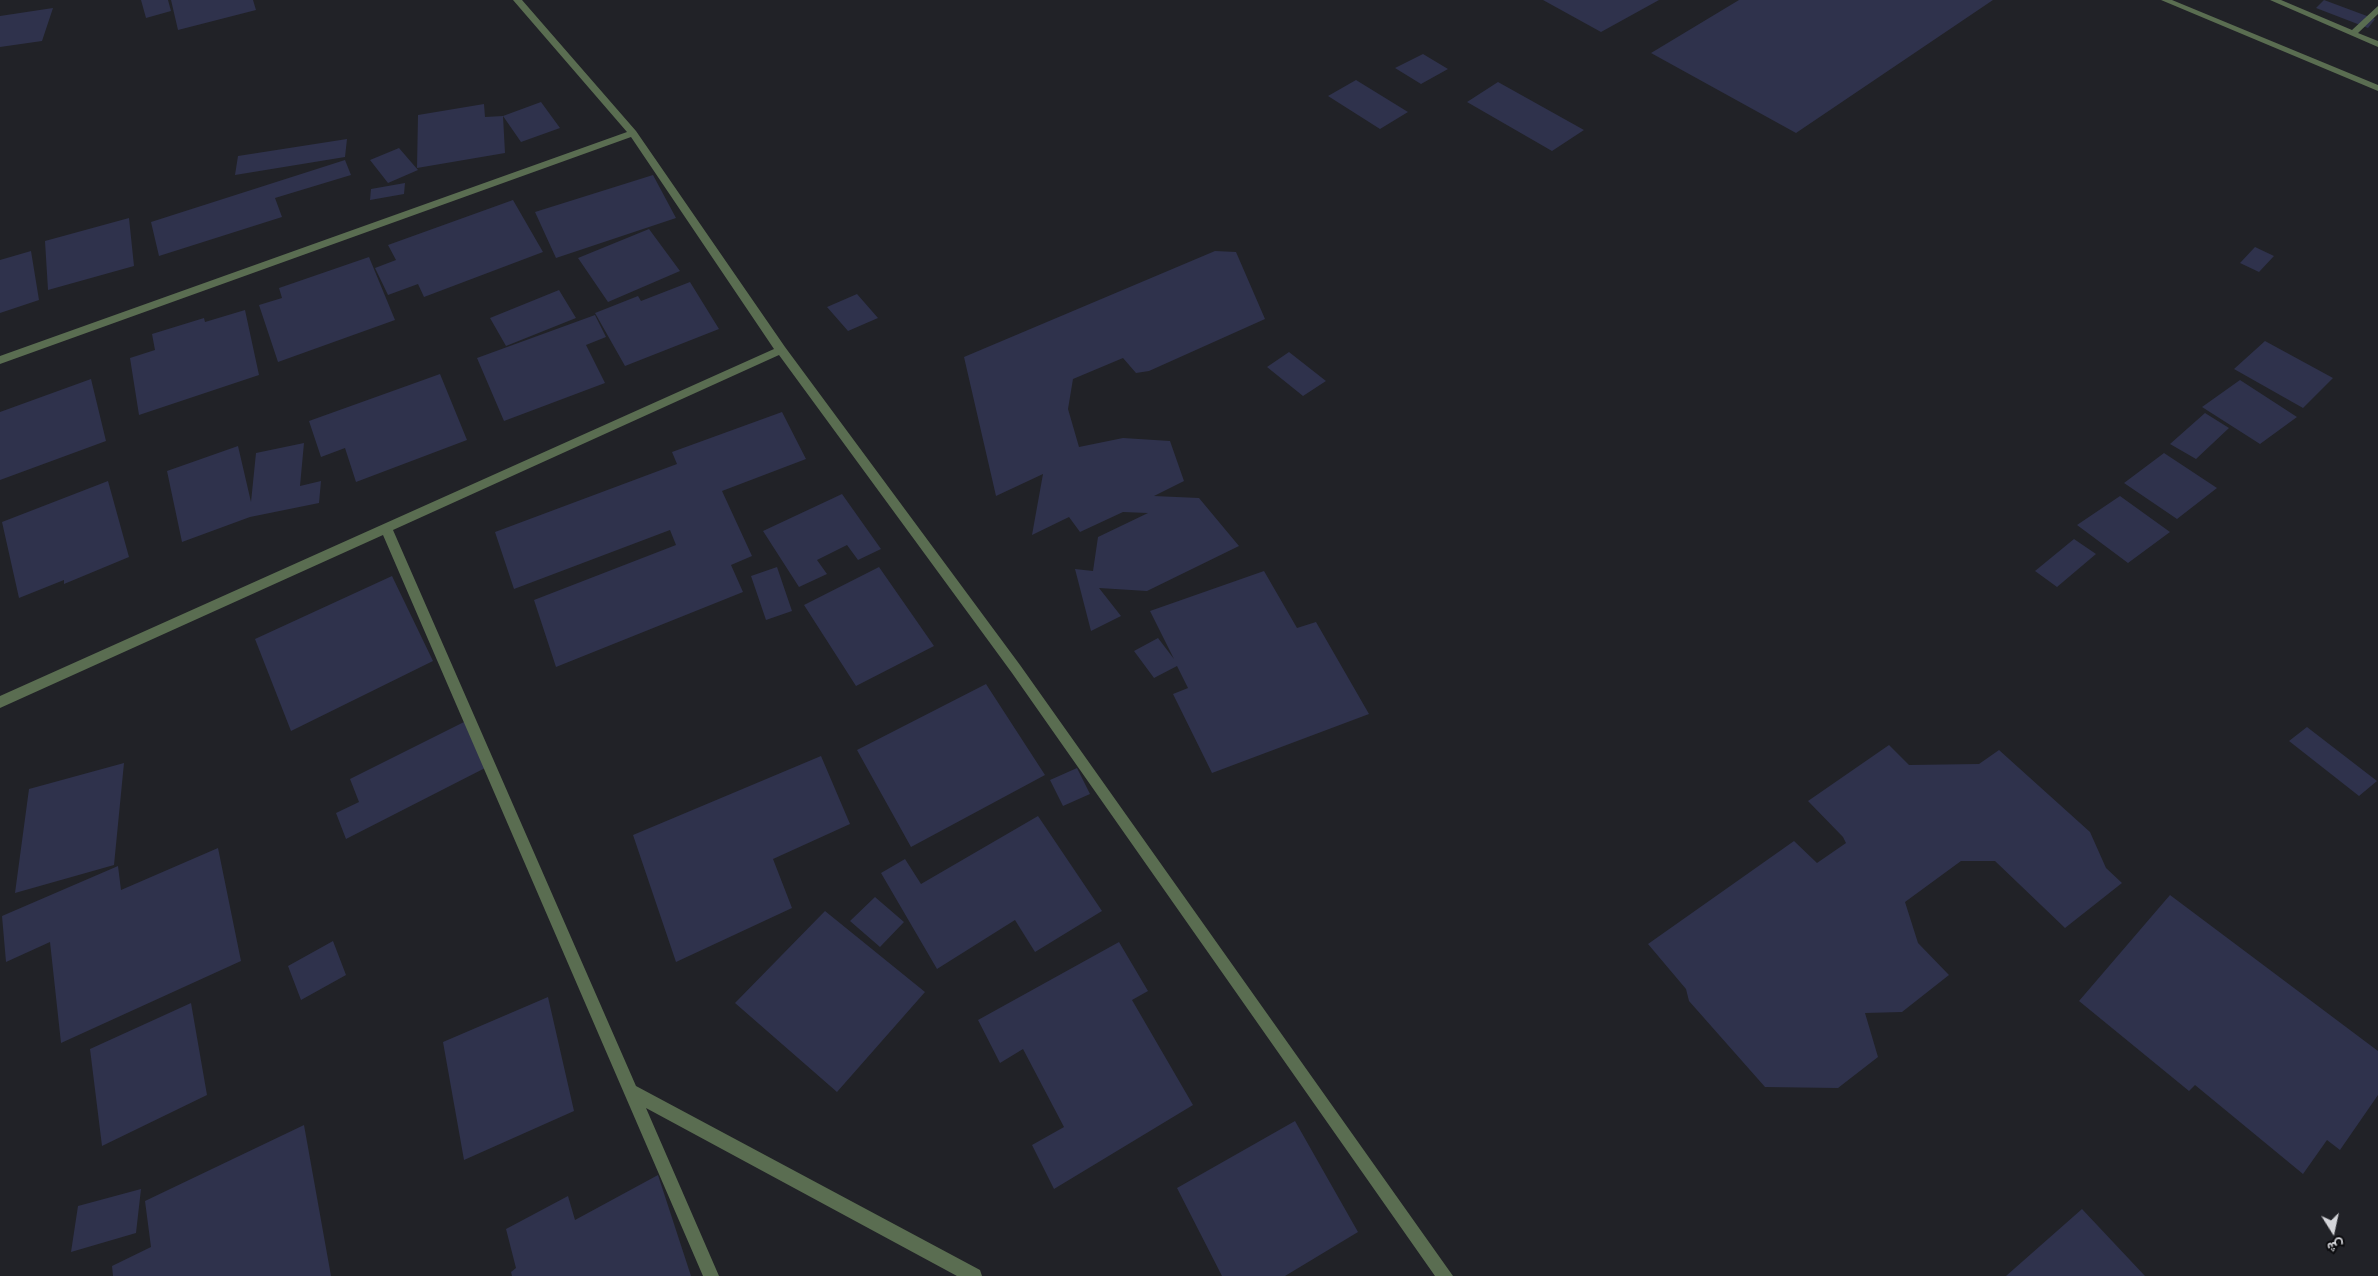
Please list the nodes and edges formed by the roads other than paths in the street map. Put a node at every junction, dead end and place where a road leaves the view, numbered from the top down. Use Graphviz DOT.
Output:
graph roads {
  1 [pos="517,0"];
  2 [pos="2165,0"];
  3 [pos="2274,0"];
  4 [pos="2378,9"];
  5 [pos="2354,33"];
  6 [pos="2378,44"];
  7 [pos="2378,88"];
  8 [pos="633,133"];
  9 [pos="781,350"];
  10 [pos="0,360"];
  11 [pos="386,528"];
  12 [pos="0,702"];
  13 [pos="630,1090"];
  14 [pos="711,1276"];
  15 [pos="974,1276"];
  16 [pos="1445,1276"];
  1 -- 8 [label="street"];
  2 -- 7 [label="street"];
  3 -- 5 [label="street"];
  4 -- 5 [label="street"];
  5 -- 6 [label="street"];
  8 -- 9 [label="street"];
  8 -- 10 [label="street"];
  9 -- 11 [label="street"];
  9 -- 16 [label="street"];
  11 -- 12 [label="street"];
  11 -- 13 [label="street"];
  13 -- 14 [label="street"];
  13 -- 15 [label="street"];
}
